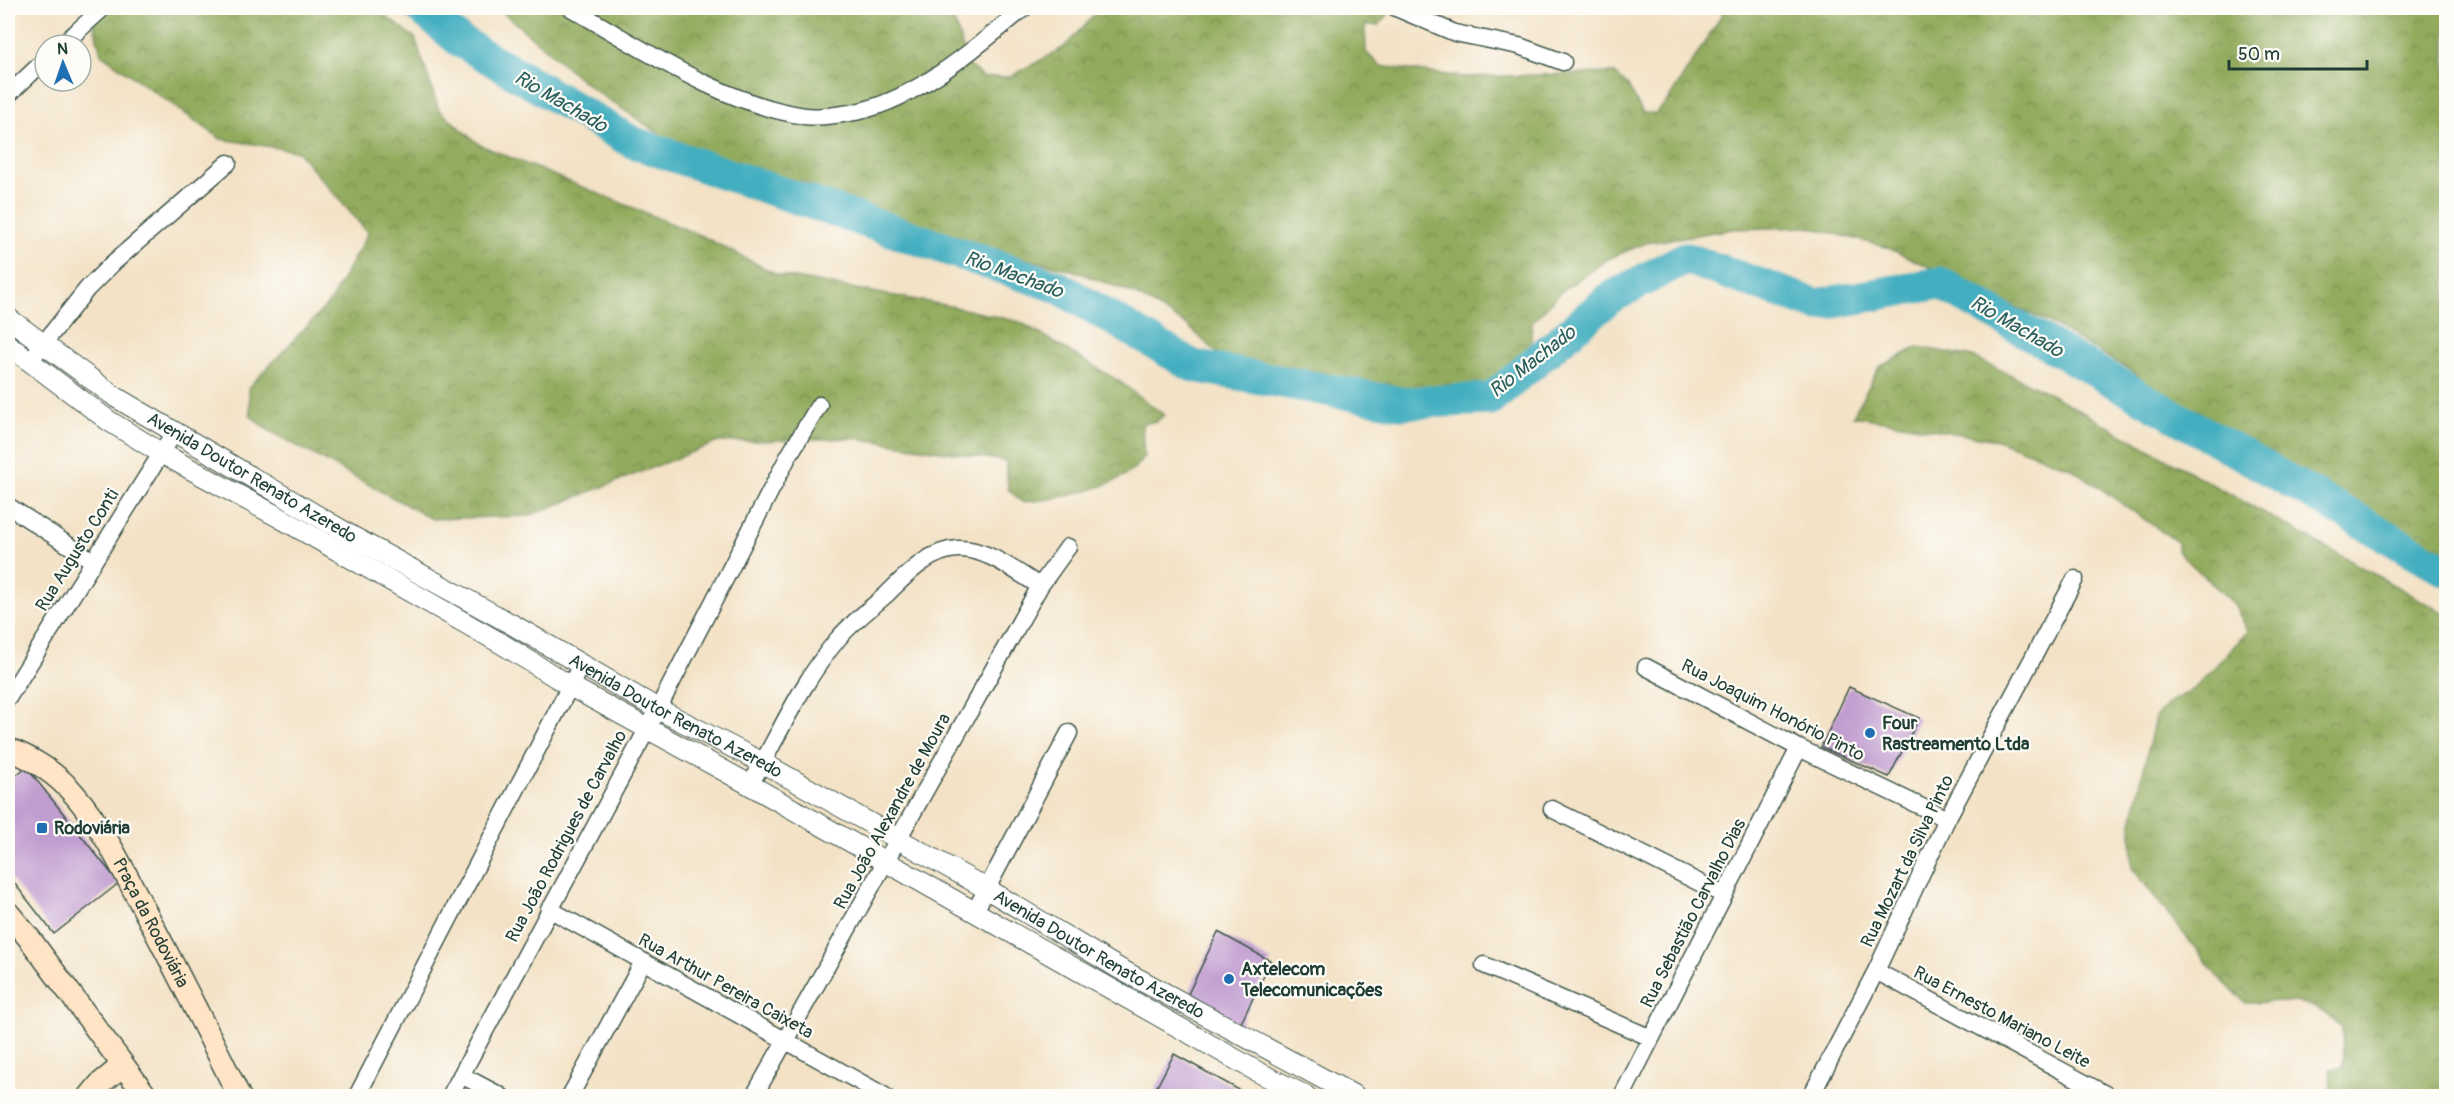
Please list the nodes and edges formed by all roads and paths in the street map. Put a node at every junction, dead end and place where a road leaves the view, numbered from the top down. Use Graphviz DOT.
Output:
graph roads {
  1 [pos="103,8"];
  2 [pos="571,8"];
  3 [pos="1024,8"];
  4 [pos="1396,8"];
  5 [pos="75,33"];
  6 [pos="1563,62"];
  7 [pos="33,71"];
  8 [pos="8,94"];
  9 [pos="228,163"];
  10 [pos="8,318"];
  11 [pos="8,345"];
  12 [pos="42,345"];
  13 [pos="29,362"];
  14 [pos="819,405"];
  15 [pos="174,433"];
  16 [pos="161,453"];
  17 [pos="236,468"];
  18 [pos="224,487"];
  19 [pos="294,501"];
  20 [pos="8,506"];
  21 [pos="284,520"];
  22 [pos="350,546"];
  23 [pos="1068,547"];
  24 [pos="93,561"];
  25 [pos="2075,579"];
  26 [pos="1040,586"];
  27 [pos="513,625"];
  28 [pos="502,644"];
  29 [pos="581,665"];
  30 [pos="1646,667"];
  31 [pos="570,686"];
  32 [pos="8,698"];
  33 [pos="658,709"];
  34 [pos="646,728"];
  35 [pos="1070,733"];
  36 [pos="1799,748"];
  37 [pos="8,749"];
  38 [pos="763,763"];
  39 [pos="750,785"];
  40 [pos="835,804"];
  41 [pos="1552,809"];
  42 [pos="1947,819"];
  43 [pos="821,826"];
  44 [pos="899,840"];
  45 [pos="885,862"];
  46 [pos="957,874"];
  47 [pos="987,890"];
  48 [pos="946,895"];
  49 [pos="1724,895"];
  50 [pos="549,909"];
  51 [pos="975,912"];
  52 [pos="8,913"];
  53 [pos="1028,915"];
  54 [pos="1017,936"];
  55 [pos="1072,940"];
  56 [pos="1061,960"];
  57 [pos="643,962"];
  58 [pos="1484,965"];
  59 [pos="1120,969"];
  60 [pos="1876,971"];
  61 [pos="1110,988"];
  62 [pos="1179,1002"];
  63 [pos="1169,1020"];
  64 [pos="1651,1038"];
  65 [pos="785,1042"];
  66 [pos="1269,1050"];
  67 [pos="122,1066"];
  68 [pos="1258,1072"];
  69 [pos="461,1075"];
  70 [pos="1347,1094"];
  71 [pos="90,1096"];
  72 [pos="146,1096"];
  73 [pos="239,1096"];
  74 [pos="357,1096"];
  75 [pos="450,1096"];
  76 [pos="501,1096"];
  77 [pos="570,1096"];
  78 [pos="754,1096"];
  79 [pos="885,1096"];
  80 [pos="1306,1096"];
  81 [pos="1622,1096"];
  82 [pos="1811,1096"];
  83 [pos="2109,1096"];
  1 -- 5 [label="street"];
  2 -- 3 [label="street"];
  4 -- 6 [label="street"];
  7 -- 8 [label="street"];
  9 -- 12 [label="street"];
  10 -- 12 [label="street, Avenida Doutor Renato Azeredo"];
  11 -- 13 [label="street, Avenida Doutor Renato Azeredo"];
  12 -- 13 [label="street"];
  12 -- 15 [label="street, Avenida Doutor Renato Azeredo"];
  13 -- 16 [label="street, Avenida Doutor Renato Azeredo"];
  14 -- 33 [label="street, Rua João Rodrigues de Carvalho"];
  15 -- 16 [label="street, Rua Augusto Conti"];
  15 -- 17 [label="street, Avenida Doutor Renato Azeredo"];
  16 -- 18 [label="street, Avenida Doutor Renato Azeredo"];
  16 -- 24 [label="street, Rua Augusto Conti"];
  17 -- 18 [label="street"];
  17 -- 19 [label="street, Avenida Doutor Renato Azeredo"];
  18 -- 21 [label="street, Avenida Doutor Renato Azeredo"];
  19 -- 21 [label="street"];
  19 -- 22 [label="street, Avenida Doutor Renato Azeredo"];
  20 -- 24 [label="street"];
  21 -- 22 [label="street, Avenida Doutor Renato Azeredo"];
  22 -- 27 [label="street, Avenida Doutor Renato Azeredo"];
  22 -- 28 [label="street, Avenida Doutor Renato Azeredo"];
  23 -- 26 [label="street, Rua João Alexandre de Moura"];
  24 -- 32 [label="street, Rua Augusto Conti"];
  25 -- 42 [label="street, Rua Mozart da Silva Pinto"];
  26 -- 38 [label="street"];
  26 -- 44 [label="street, Rua João Alexandre de Moura"];
  27 -- 28 [label="street"];
  27 -- 29 [label="street, Avenida Doutor Renato Azeredo"];
  28 -- 31 [label="street, Avenida Doutor Renato Azeredo"];
  29 -- 31 [label="street"];
  29 -- 33 [label="street, Avenida Doutor Renato Azeredo"];
  30 -- 36 [label="street, Rua Joaquim Honório Pinto"];
  31 -- 34 [label="street, Avenida Doutor Renato Azeredo"];
  31 -- 74 [label="street"];
  33 -- 34 [label="street, Rua João Rodrigues de Carvalho"];
  33 -- 38 [label="street, Avenida Doutor Renato Azeredo"];
  34 -- 39 [label="street, Avenida Doutor Renato Azeredo"];
  34 -- 50 [label="street, Rua João Rodrigues de Carvalho"];
  35 -- 47 [label="street"];
  36 -- 42 [label="street, Rua Joaquim Honório Pinto"];
  36 -- 49 [label="street, Rua Sebastião Carvalho Dias"];
  37 -- 73 [label="main road, Praça da Rodoviária"];
  38 -- 39 [label="street"];
  38 -- 40 [label="street, Avenida Doutor Renato Azeredo"];
  39 -- 43 [label="street, Avenida Doutor Renato Azeredo"];
  40 -- 43 [label="street"];
  40 -- 44 [label="street, Avenida Doutor Renato Azeredo"];
  41 -- 49 [label="street"];
  42 -- 60 [label="street, Rua Mozart da Silva Pinto"];
  43 -- 45 [label="street, Avenida Doutor Renato Azeredo"];
  44 -- 45 [label="street, Rua João Alexandre de Moura"];
  44 -- 46 [label="street, Avenida Doutor Renato Azeredo"];
  45 -- 48 [label="street, Avenida Doutor Renato Azeredo"];
  45 -- 65 [label="street, Rua João Alexandre de Moura"];
  46 -- 47 [label="street, Avenida Doutor Renato Azeredo"];
  46 -- 48 [label="street"];
  47 -- 51 [label="street"];
  47 -- 53 [label="street, Avenida Doutor Renato Azeredo"];
  48 -- 51 [label="street, Avenida Doutor Renato Azeredo"];
  49 -- 64 [label="street, Rua Sebastião Carvalho Dias"];
  50 -- 57 [label="street, Rua Arthur Pereira Caixeta"];
  50 -- 69 [label="street, Rua João Rodrigues de Carvalho"];
  51 -- 54 [label="street, Avenida Doutor Renato Azeredo"];
  52 -- 67 [label="main road"];
  53 -- 54 [label="street"];
  53 -- 55 [label="street, Avenida Doutor Renato Azeredo"];
  54 -- 56 [label="street, Avenida Doutor Renato Azeredo"];
  55 -- 56 [label="street"];
  55 -- 59 [label="street, Avenida Doutor Renato Azeredo"];
  56 -- 61 [label="street, Avenida Doutor Renato Azeredo"];
  57 -- 65 [label="street, Rua Arthur Pereira Caixeta"];
  57 -- 77 [label="street"];
  58 -- 64 [label="street"];
  59 -- 61 [label="street"];
  59 -- 62 [label="street, Avenida Doutor Renato Azeredo"];
  60 -- 82 [label="street, Rua Mozart da Silva Pinto"];
  60 -- 83 [label="street, Rua Ernesto Mariano Leite"];
  61 -- 63 [label="street, Avenida Doutor Renato Azeredo"];
  62 -- 63 [label="street"];
  62 -- 66 [label="street, Avenida Doutor Renato Azeredo"];
  63 -- 68 [label="street, Avenida Doutor Renato Azeredo"];
  64 -- 81 [label="street, Rua Sebastião Carvalho Dias"];
  65 -- 78 [label="street, Rua João Alexandre de Moura"];
  65 -- 79 [label="street, Rua Arthur Pereira Caixeta"];
  66 -- 68 [label="street"];
  66 -- 70 [label="street, Avenida Doutor Renato Azeredo"];
  67 -- 71 [label="main road"];
  67 -- 72 [label="main road"];
  68 -- 80 [label="street, Avenida Doutor Renato Azeredo"];
  69 -- 75 [label="street, Rua João Rodrigues de Carvalho"];
  69 -- 76 [label="street"];
}
